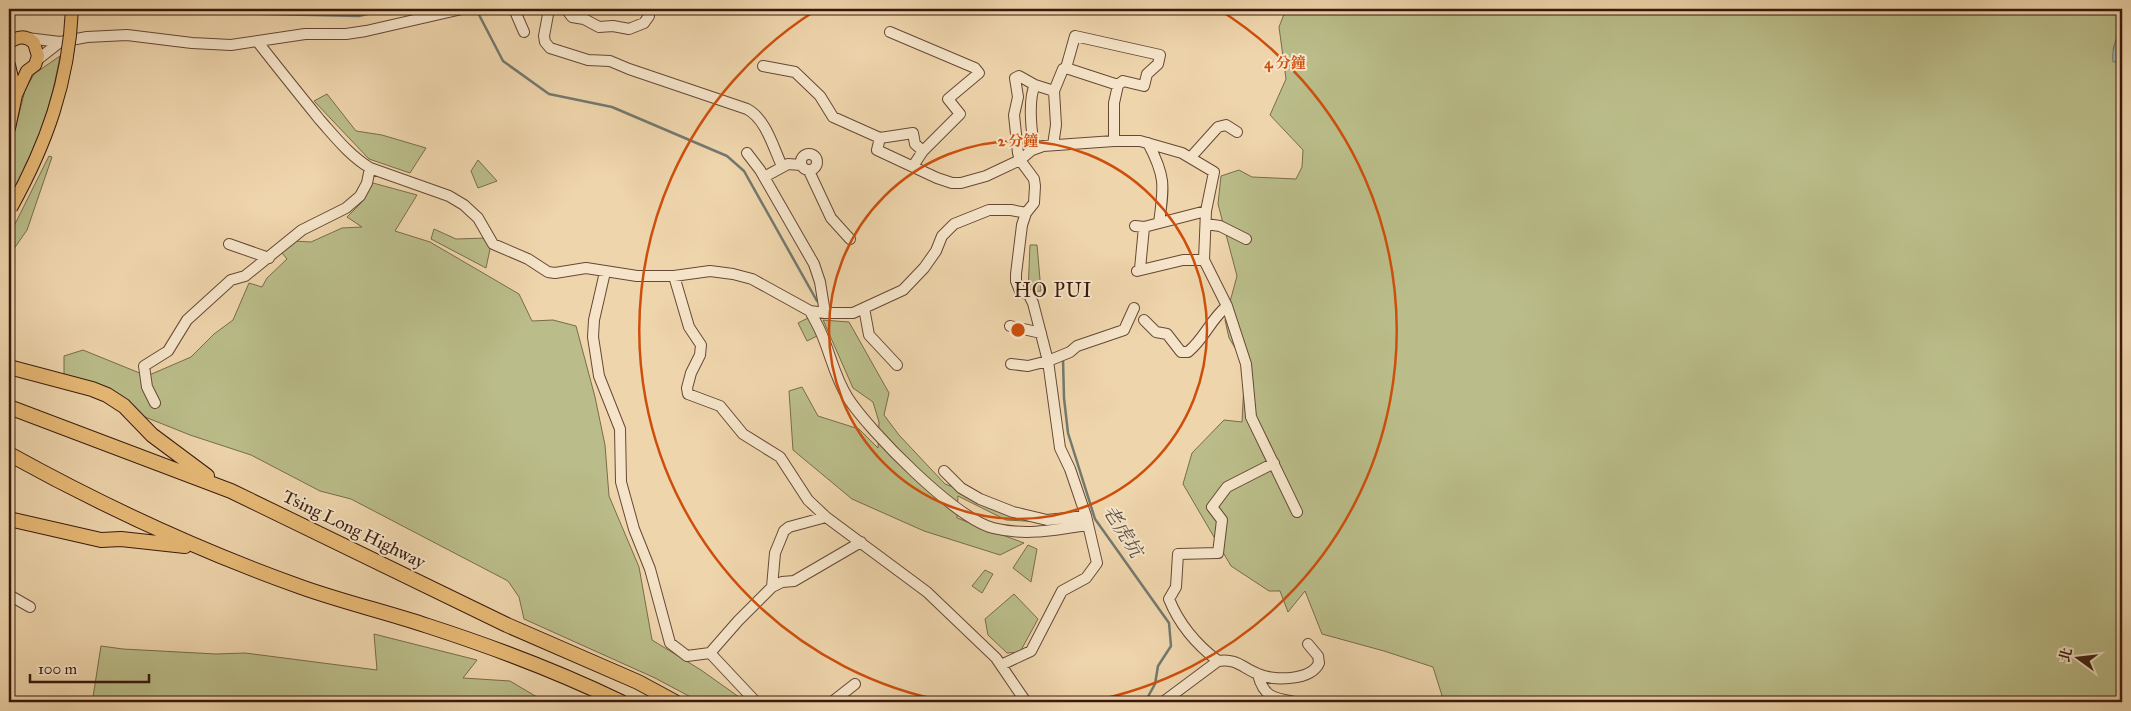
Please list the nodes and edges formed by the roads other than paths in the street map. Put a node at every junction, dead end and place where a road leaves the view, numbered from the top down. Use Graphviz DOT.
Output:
graph roads {
  1 [pos="67,9"];
  2 [pos="72,9"];
  3 [pos="461,9"];
  4 [pos="514,9"];
  5 [pos="549,9"];
  6 [pos="566,9"];
  7 [pos="649,9"];
  8 [pos="524,32"];
  9 [pos="890,32"];
  10 [pos="26,38"];
  11 [pos="9,42"];
  12 [pos="60,42"];
  13 [pos="257,42"];
  14 [pos="34,64"];
  15 [pos="9,65"];
  16 [pos="763,66"];
  17 [pos="1066,68"];
  18 [pos="1035,85"];
  19 [pos="1118,85"];
  20 [pos="1054,91"];
  21 [pos="16,95"];
  22 [pos="9,128"];
  23 [pos="1237,132"];
  24 [pos="880,138"];
  25 [pos="1114,141"];
  26 [pos="1148,143"];
  27 [pos="1053,145"];
  28 [pos="1035,148"];
  29 [pos="923,152"];
  30 [pos="747,153"];
  31 [pos="1191,157"];
  32 [pos="1020,160"];
  33 [pos="782,166"];
  34 [pos="914,166"];
  35 [pos="370,168"];
  36 [pos="764,177"];
  37 [pos="9,203"];
  38 [pos="9,211"];
  39 [pos="1206,211"];
  40 [pos="1026,213"];
  41 [pos="1159,223"];
  42 [pos="1206,224"];
  43 [pos="850,239"];
  44 [pos="1246,239"];
  45 [pos="229,244"];
  46 [pos="269,258"];
  47 [pos="1204,260"];
  48 [pos="605,272"];
  49 [pos="674,276"];
  50 [pos="1227,306"];
  51 [pos="864,308"];
  52 [pos="1134,308"];
  53 [pos="810,312"];
  54 [pos="826,313"];
  55 [pos="1144,320"];
  56 [pos="1010,326"];
  57 [pos="1041,333"];
  58 [pos="1048,361"];
  59 [pos="1011,364"];
  60 [pos="896,365"];
  61 [pos="9,367"];
  62 [pos="155,403"];
  63 [pos="9,407"];
  64 [pos="9,454"];
  65 [pos="1274,464"];
  66 [pos="944,471"];
  67 [pos="221,486"];
  68 [pos="1296,512"];
  69 [pos="826,516"];
  70 [pos="9,519"];
  71 [pos="1086,520"];
  72 [pos="861,542"];
  73 [pos="196,548"];
  74 [pos="772,587"];
  75 [pos="9,595"];
  76 [pos="30,607"];
  77 [pos="1308,644"];
  78 [pos="710,653"];
  79 [pos="1218,661"];
  80 [pos="1001,665"];
  81 [pos="1258,675"];
  82 [pos="855,684"];
  83 [pos="621,702"];
  84 [pos="675,702"];
  85 [pos="756,702"];
  86 [pos="832,702"];
  87 [pos="1026,702"];
  88 [pos="1163,702"];
  89 [pos="1295,702"];
  1 -- 37 [label="main road, bridge"];
  2 -- 38 [label="main road, bridge"];
  3 -- 13 [label="street"];
  4 -- 8 [label="street"];
  5 -- 33 [label="street"];
  6 -- 7 [label="street"];
  9 -- 29 [label="street"];
  10 -- 11 [label="main road"];
  10 -- 12 [label="street"];
  10 -- 14 [label="main road"];
  12 -- 13 [label="street"];
  12 -- 14 [label="street"];
  13 -- 35 [label="street"];
  14 -- 15 [label="main road"];
  14 -- 21 [label="main road"];
  15 -- 21 [label="main road"];
  16 -- 24 [label="street"];
  17 -- 19 [label="street"];
  17 -- 19 [label="street"];
  17 -- 20 [label="street"];
  18 -- 20 [label="street"];
  18 -- 28 [label="street"];
  18 -- 32 [label="street"];
  19 -- 25 [label="street"];
  20 -- 27 [label="street"];
  21 -- 22 [label="main road"];
  23 -- 31 [label="street"];
  24 -- 29 [label="street"];
  24 -- 34 [label="street"];
  25 -- 26 [label="street"];
  25 -- 27 [label="street"];
  26 -- 31 [label="street"];
  26 -- 41 [label="street"];
  27 -- 28 [label="street"];
  28 -- 32 [label="street"];
  29 -- 34 [label="street"];
  30 -- 36 [label="street"];
  31 -- 39 [label="street"];
  32 -- 34 [label="street"];
  32 -- 40 [label="street"];
  33 -- 36 [label="street"];
  33 -- 43 [label="street"];
  35 -- 46 [label="street"];
  35 -- 48 [label="street"];
  36 -- 54 [label="street"];
  39 -- 41 [label="street"];
  39 -- 42 [label="street"];
  40 -- 51 [label="street"];
  40 -- 57 [label="street"];
  41 -- 47 [label="street"];
  42 -- 44 [label="street"];
  42 -- 47 [label="street"];
  45 -- 46 [label="street"];
  46 -- 62 [label="street"];
  47 -- 50 [label="street"];
  48 -- 49 [label="street"];
  48 -- 78 [label="street"];
  49 -- 53 [label="street"];
  49 -- 69 [label="street"];
  50 -- 55 [label="street"];
  50 -- 65 [label="street"];
  51 -- 54 [label="street"];
  51 -- 60 [label="street"];
  52 -- 58 [label="street"];
  53 -- 54 [label="street"];
  53 -- 71 [label="street"];
  56 -- 57 [label="street"];
  57 -- 58 [label="street"];
  58 -- 59 [label="street"];
  58 -- 71 [label="street"];
  61 -- 67 [label="highway"];
  63 -- 67 [label="highway, Tsing Long Highway"];
  64 -- 73 [label="highway"];
  65 -- 68 [label="street"];
  65 -- 79 [label="street"];
  66 -- 71 [label="street"];
  67 -- 84 [label="highway, Tsing Long Highway"];
  69 -- 72 [label="street"];
  69 -- 74 [label="street"];
  70 -- 73 [label="highway"];
  71 -- 80 [label="street"];
  72 -- 74 [label="street"];
  72 -- 80 [label="street"];
  73 -- 83 [label="highway"];
  74 -- 78 [label="street"];
  75 -- 76 [label="street"];
  77 -- 81 [label="street"];
  78 -- 85 [label="street"];
  79 -- 81 [label="street"];
  79 -- 88 [label="street"];
  80 -- 87 [label="street"];
  81 -- 89 [label="street"];
  82 -- 86 [label="street"];
}
